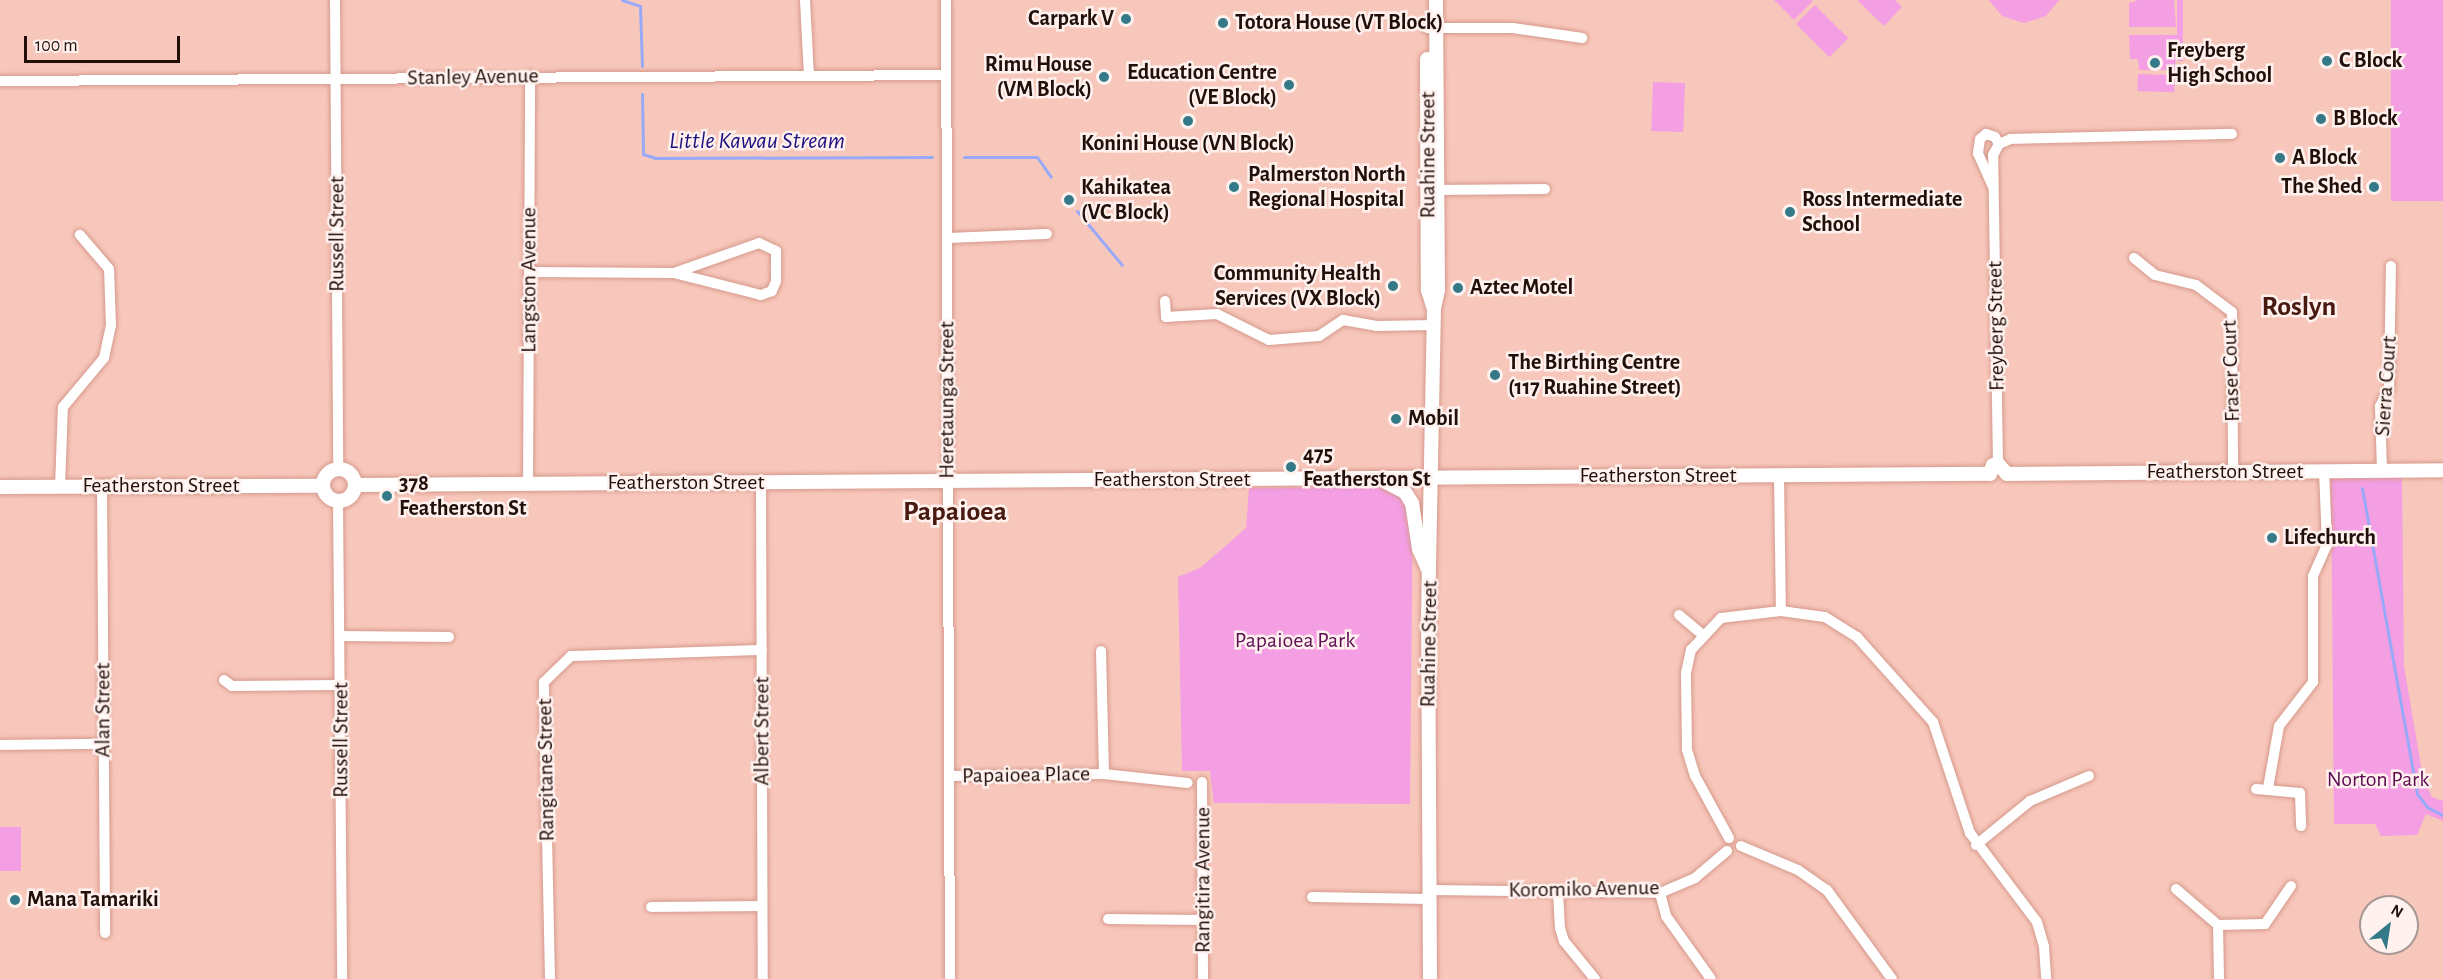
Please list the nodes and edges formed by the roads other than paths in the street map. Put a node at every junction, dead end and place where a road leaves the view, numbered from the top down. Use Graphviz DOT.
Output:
graph roads {
  1 [pos="335,0"];
  2 [pos="805,0"];
  3 [pos="946,0"];
  4 [pos="1427,0"];
  5 [pos="1436,0"];
  6 [pos="1432,28"];
  7 [pos="1582,38"];
  8 [pos="946,75"];
  9 [pos="530,76"];
  10 [pos="809,76"];
  11 [pos="336,79"];
  12 [pos="0,81"];
  13 [pos="2232,134"];
  14 [pos="1999,144"];
  15 [pos="1993,188"];
  16 [pos="1545,189"];
  17 [pos="1438,190"];
  18 [pos="1047,234"];
  19 [pos="80,235"];
  20 [pos="947,238"];
  21 [pos="2134,258"];
  22 [pos="2391,266"];
  23 [pos="529,272"];
  24 [pos="675,273"];
  25 [pos="1165,301"];
  26 [pos="1434,308"];
  27 [pos="1434,325"];
  28 [pos="338,469"];
  29 [pos="1998,470"];
  30 [pos="2382,470"];
  31 [pos="2443,470"];
  32 [pos="2324,471"];
  33 [pos="2233,472"];
  34 [pos="1779,475"];
  35 [pos="1432,477"];
  36 [pos="948,481"];
  37 [pos="1381,481"];
  38 [pos="761,482"];
  39 [pos="528,484"];
  40 [pos="355,485"];
  41 [pos="102,486"];
  42 [pos="323,486"];
  43 [pos="0,487"];
  44 [pos="60,487"];
  45 [pos="338,500"];
  46 [pos="1430,573"];
  47 [pos="1781,611"];
  48 [pos="1679,615"];
  49 [pos="1703,635"];
  50 [pos="341,636"];
  51 [pos="449,637"];
  52 [pos="762,650"];
  53 [pos="1101,651"];
  54 [pos="224,680"];
  55 [pos="340,685"];
  56 [pos="0,744"];
  57 [pos="104,744"];
  58 [pos="1104,774"];
  59 [pos="949,776"];
  60 [pos="2089,776"];
  61 [pos="1202,782"];
  62 [pos="1188,783"];
  63 [pos="2301,826"];
  64 [pos="1729,838"];
  65 [pos="1976,845"];
  66 [pos="1741,846"];
  67 [pos="1727,851"];
  68 [pos="2291,886"];
  69 [pos="2176,889"];
  70 [pos="1558,891"];
  71 [pos="1660,893"];
  72 [pos="1429,894"];
  73 [pos="1312,897"];
  74 [pos="762,906"];
  75 [pos="651,907"];
  76 [pos="1108,919"];
  77 [pos="1203,920"];
  78 [pos="2218,925"];
  79 [pos="105,933"];
  80 [pos="342,979"];
  81 [pos="550,979"];
  82 [pos="763,979"];
  83 [pos="950,979"];
  84 [pos="1203,979"];
  85 [pos="1430,979"];
  86 [pos="1595,979"];
  87 [pos="1711,979"];
  88 [pos="1892,979"];
  89 [pos="2046,979"];
  90 [pos="2220,979"];
  1 -- 11 [label="street, Russell Street"];
  2 -- 10 [label="street"];
  3 -- 8 [label="street, Heretaunga Street"];
  4 -- 6 [label="main road, Ruahine Street"];
  5 -- 6 [label="main road, Ruahine Street"];
  6 -- 7 [label="street"];
  6 -- 17 [label="main road, Ruahine Street"];
  6 -- 26 [label="main road, Ruahine Street"];
  8 -- 10 [label="street, Stanley Avenue"];
  8 -- 20 [label="street, Heretaunga Street"];
  9 -- 10 [label="street, Stanley Avenue"];
  9 -- 11 [label="street, Stanley Avenue"];
  9 -- 23 [label="street, Langston Avenue"];
  11 -- 12 [label="street, Stanley Avenue"];
  11 -- 28 [label="street, Russell Street"];
  13 -- 14 [label="street, Freyberg Street"];
  14 -- 15 [label="street, Freyberg Street"];
  14 -- 15 [label="street, Freyberg Street"];
  15 -- 29 [label="street, Freyberg Street"];
  16 -- 17 [label="street"];
  17 -- 26 [label="main road, Ruahine Street"];
  18 -- 20 [label="street"];
  19 -- 44 [label="street"];
  20 -- 36 [label="street, Heretaunga Street"];
  21 -- 33 [label="street, Fraser Court"];
  22 -- 30 [label="street, Sierra Court"];
  23 -- 24 [label="street"];
  23 -- 39 [label="street, Langston Avenue"];
  24 -- 24 [label="street"];
  25 -- 27 [label="street"];
  26 -- 27 [label="main road, Ruahine Street"];
  27 -- 35 [label="main road, Ruahine Street"];
  28 -- 40 [label="main road"];
  28 -- 42 [label="main road"];
  29 -- 33 [label="main road, Featherston Street"];
  29 -- 34 [label="main road, Featherston Street"];
  30 -- 31 [label="main road, Featherston Street"];
  30 -- 32 [label="main road, Featherston Street"];
  32 -- 33 [label="main road, Featherston Street"];
  32 -- 63 [label="street"];
  34 -- 35 [label="main road, Featherston Street"];
  34 -- 47 [label="street"];
  35 -- 37 [label="main road, Featherston Street"];
  35 -- 46 [label="main road, Ruahine Street"];
  36 -- 37 [label="main road, Featherston Street"];
  36 -- 38 [label="main road, Featherston Street"];
  36 -- 59 [label="street, Heretaunga Street"];
  37 -- 46 [label="main road"];
  38 -- 39 [label="main road, Featherston Street"];
  38 -- 52 [label="street, Albert Street"];
  39 -- 40 [label="main road, Featherston Street"];
  40 -- 45 [label="main road"];
  41 -- 42 [label="main road, Featherston Street"];
  41 -- 44 [label="main road, Featherston Street"];
  41 -- 57 [label="street, Alan Street"];
  42 -- 45 [label="main road"];
  43 -- 44 [label="main road, Featherston Street"];
  45 -- 50 [label="street, Russell Street"];
  46 -- 72 [label="main road, Ruahine Street"];
  47 -- 49 [label="street"];
  47 -- 65 [label="street"];
  48 -- 49 [label="street"];
  49 -- 64 [label="street"];
  50 -- 51 [label="street"];
  50 -- 55 [label="street, Russell Street"];
  52 -- 74 [label="street, Albert Street"];
  52 -- 81 [label="street, Rangitane Street"];
  53 -- 58 [label="street, Papaioea Place"];
  54 -- 55 [label="street"];
  55 -- 80 [label="street, Russell Street"];
  56 -- 57 [label="street"];
  57 -- 79 [label="street, Alan Street"];
  58 -- 59 [label="street, Papaioea Place"];
  58 -- 62 [label="street, Papaioea Place"];
  59 -- 83 [label="street, Heretaunga Street"];
  60 -- 65 [label="street"];
  61 -- 77 [label="street, Rangitira Avenue"];
  64 -- 66 [label="street"];
  64 -- 67 [label="street"];
  65 -- 89 [label="street"];
  66 -- 67 [label="street"];
  66 -- 88 [label="street"];
  67 -- 71 [label="street, Koromiko Avenue"];
  68 -- 78 [label="street"];
  69 -- 78 [label="street"];
  70 -- 71 [label="street, Koromiko Avenue"];
  70 -- 72 [label="street, Koromiko Avenue"];
  70 -- 86 [label="street"];
  71 -- 87 [label="street"];
  72 -- 73 [label="street, Koromiko Avenue"];
  72 -- 85 [label="main road, Ruahine Street"];
  74 -- 75 [label="street"];
  74 -- 82 [label="street, Albert Street"];
  76 -- 77 [label="street"];
  77 -- 84 [label="street, Rangitira Avenue"];
  78 -- 90 [label="street"];
}
